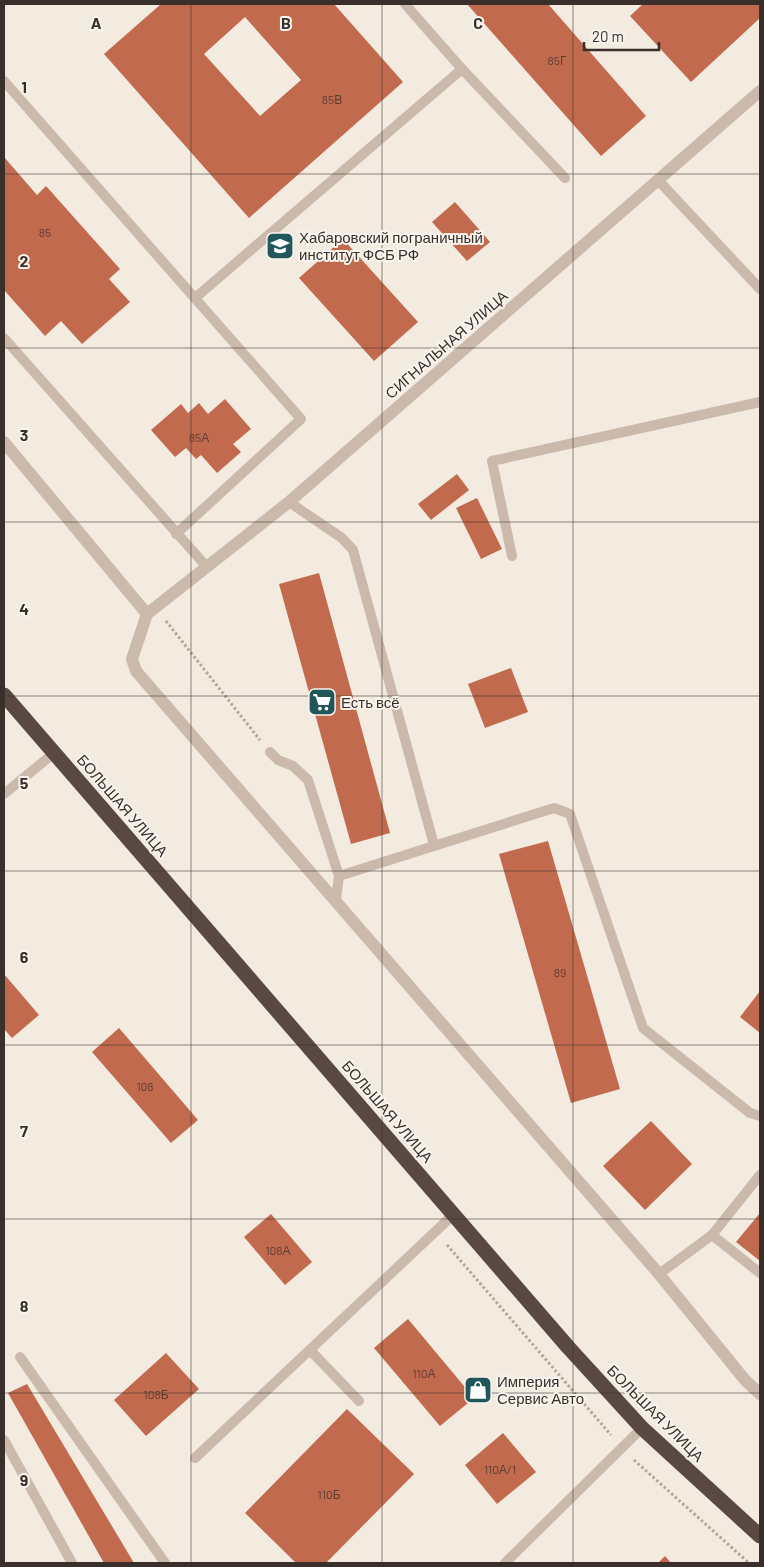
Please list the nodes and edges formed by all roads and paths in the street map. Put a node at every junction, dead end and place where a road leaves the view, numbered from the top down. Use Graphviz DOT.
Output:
graph roads {
  1 [pos="405,4"];
  2 [pos="462,69"];
  3 [pos="4,81"];
  4 [pos="760,91"];
  5 [pos="564,178"];
  6 [pos="658,180"];
  7 [pos="760,289"];
  8 [pos="195,298"];
  9 [pos="4,338"];
  10 [pos="760,402"];
  11 [pos="4,442"];
  12 [pos="289,502"];
  13 [pos="176,534"];
  14 [pos="512,556"];
  15 [pos="206,566"];
  16 [pos="151,611"];
  17 [pos="4,695"];
  18 [pos="270,752"];
  19 [pos="54,754"];
  20 [pos="4,794"];
  21 [pos="434,845"];
  22 [pos="339,876"];
  23 [pos="336,900"];
  24 [pos="760,1116"];
  25 [pos="760,1175"];
  26 [pos="454,1214"];
  27 [pos="435,1232"];
  28 [pos="712,1235"];
  29 [pos="760,1273"];
  30 [pos="659,1274"];
  31 [pos="310,1350"];
  32 [pos="20,1357"];
  33 [pos="760,1394"];
  34 [pos="359,1401"];
  35 [pos="642,1428"];
  36 [pos="4,1440"];
  37 [pos="622,1447"];
  38 [pos="195,1458"];
  39 [pos="760,1536"];
  40 [pos="72,1563"];
  41 [pos="166,1563"];
  42 [pos="505,1563"];
  43 [pos="749,1563"];
  1 -- 2 [label="lane"];
  2 -- 5 [label="lane"];
  2 -- 8 [label="lane"];
  3 -- 8 [label="lane"];
  4 -- 6 [label="street, СИГНАЛЬНАЯ УЛИЦА"];
  6 -- 7 [label="lane"];
  6 -- 12 [label="street, СИГНАЛЬНАЯ УЛИЦА"];
  8 -- 13 [label="lane"];
  9 -- 13 [label="lane"];
  10 -- 14 [label="lane"];
  11 -- 16 [label="street"];
  12 -- 15 [label="street, СИГНАЛЬНАЯ УЛИЦА"];
  12 -- 21 [label="lane"];
  13 -- 15 [label="lane"];
  15 -- 16 [label="street, СИГНАЛЬНАЯ УЛИЦА"];
  16 -- 18 [label="path"];
  16 -- 23 [label="street"];
  17 -- 19 [label="highway, БОЛЬШАЯ УЛИЦА"];
  18 -- 22 [label="lane"];
  19 -- 20 [label="lane"];
  19 -- 26 [label="highway, БОЛЬШАЯ УЛИЦА"];
  21 -- 22 [label="lane"];
  21 -- 24 [label="lane"];
  22 -- 23 [label="lane"];
  23 -- 30 [label="street"];
  25 -- 28 [label="lane"];
  26 -- 27 [label="lane"];
  26 -- 35 [label="highway, БОЛЬШАЯ УЛИЦА"];
  27 -- 31 [label="lane"];
  27 -- 37 [label="path"];
  28 -- 29 [label="lane"];
  28 -- 30 [label="lane"];
  30 -- 33 [label="street"];
  31 -- 34 [label="lane"];
  31 -- 38 [label="lane"];
  32 -- 41 [label="lane"];
  35 -- 37 [label="lane"];
  35 -- 39 [label="highway, БОЛЬШАЯ УЛИЦА"];
  36 -- 40 [label="lane"];
  37 -- 42 [label="lane"];
  37 -- 43 [label="path"];
}
